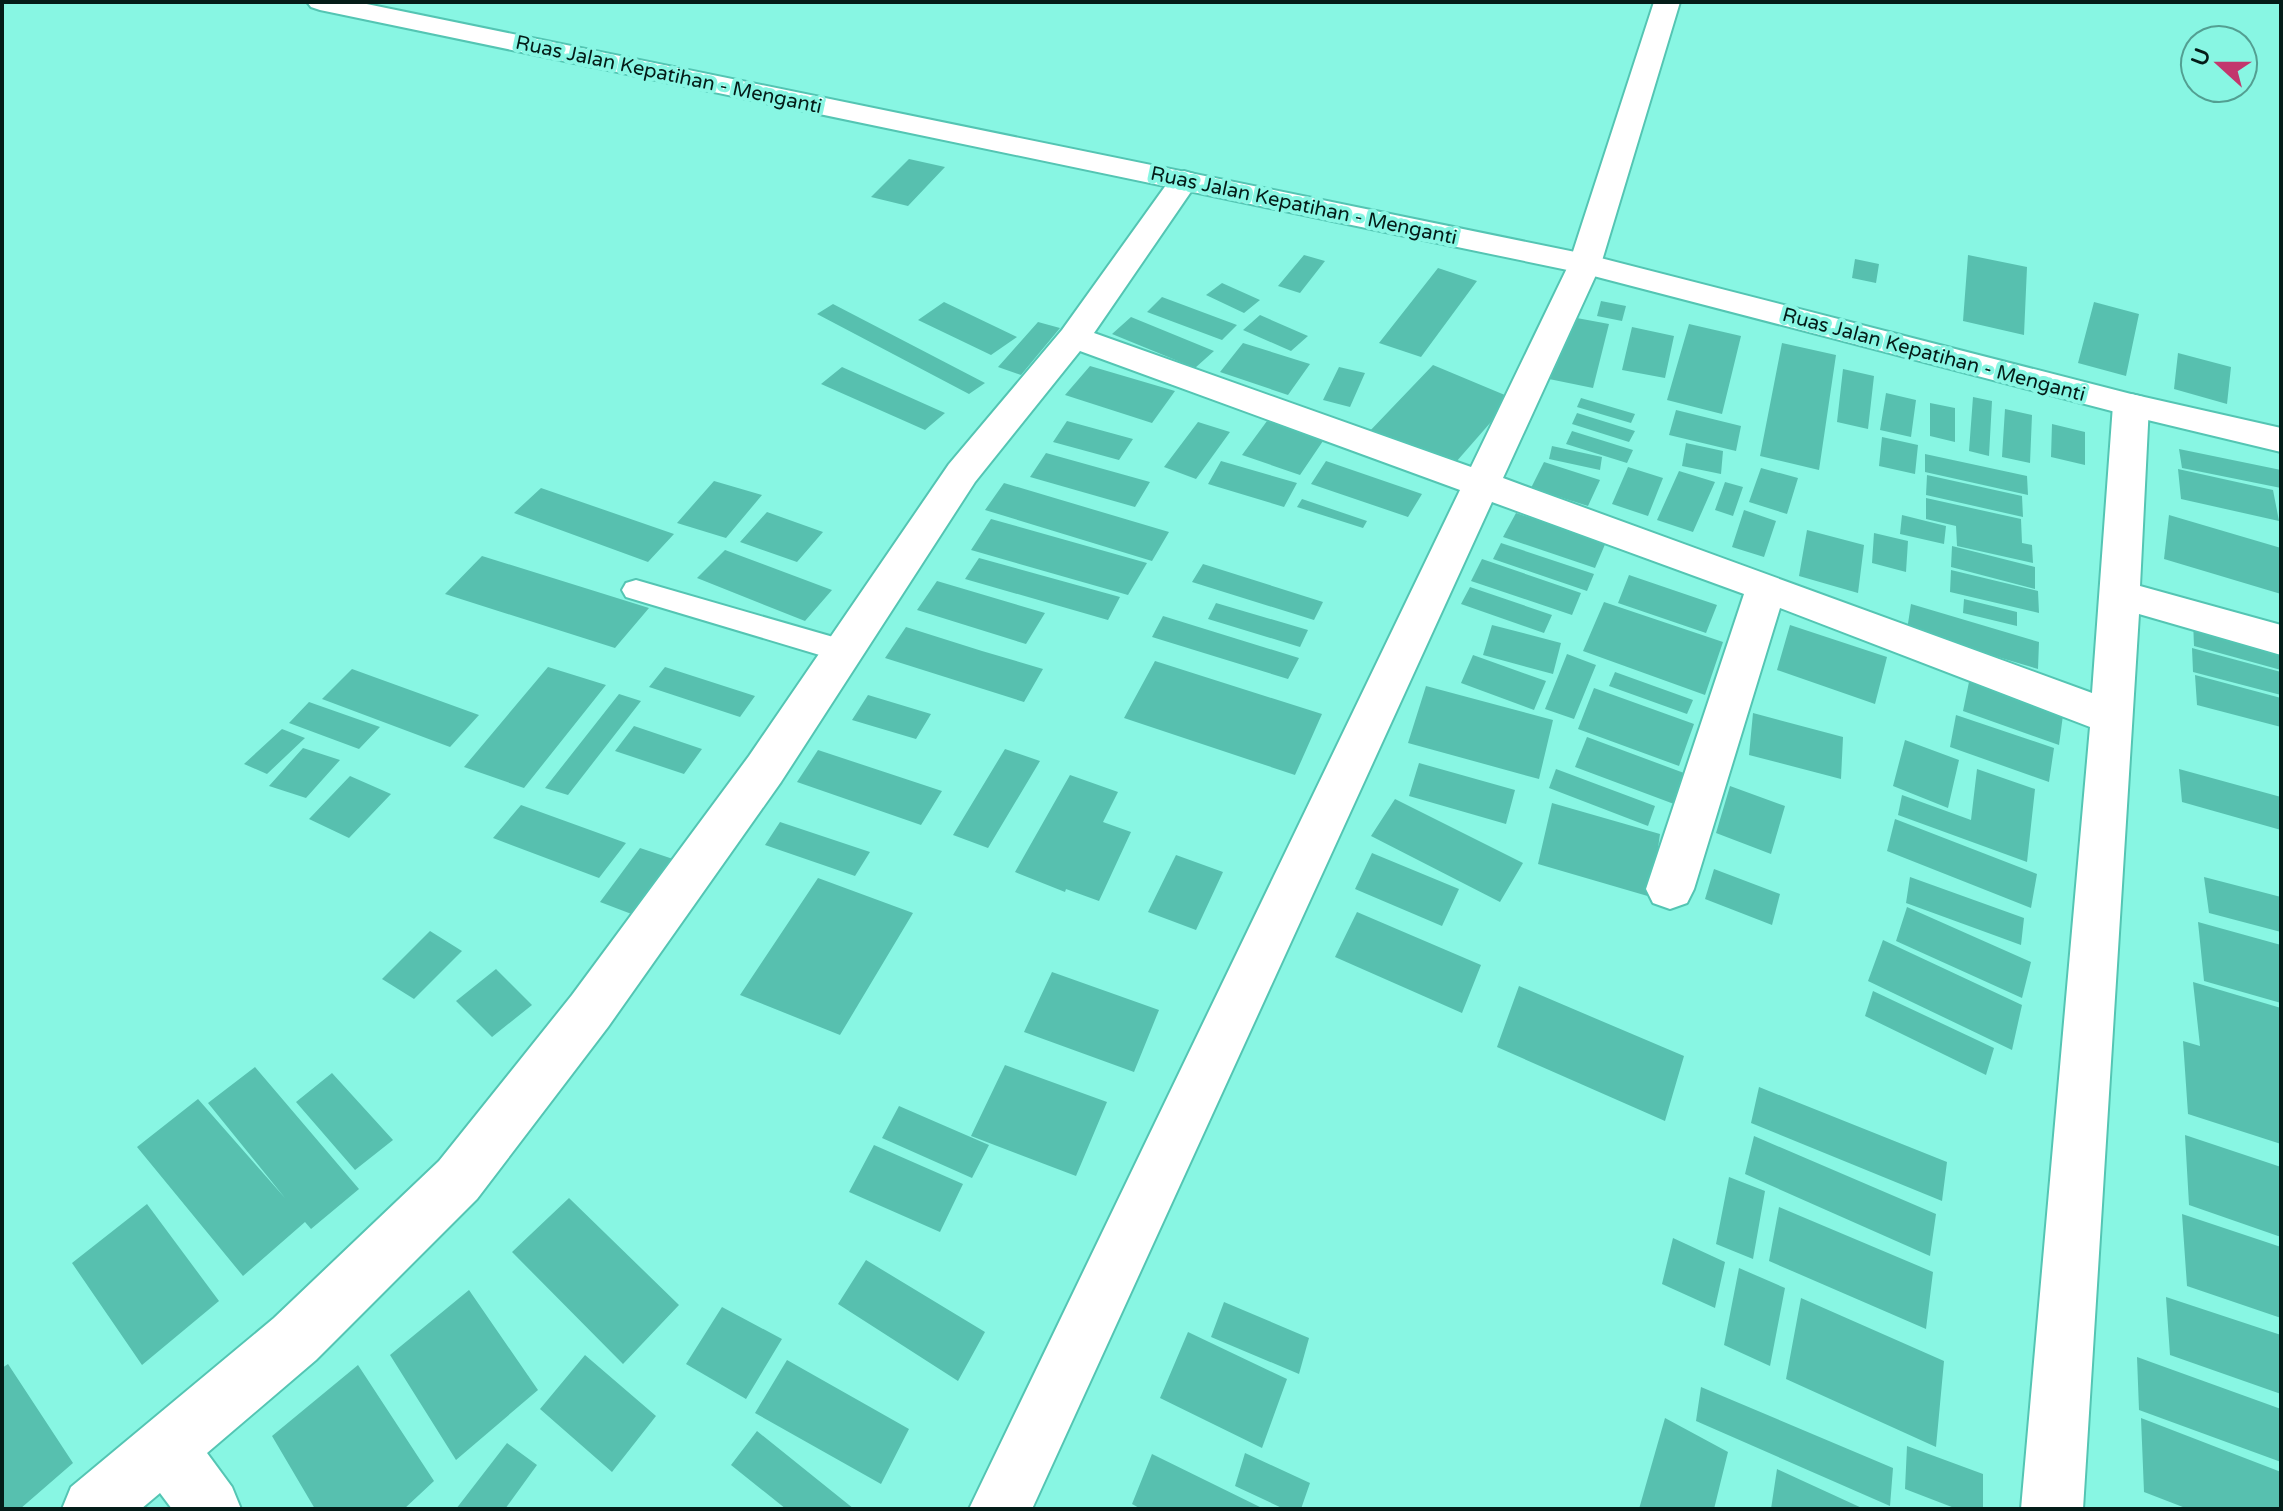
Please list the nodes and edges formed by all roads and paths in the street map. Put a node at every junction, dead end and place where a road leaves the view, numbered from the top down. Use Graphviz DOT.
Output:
graph roads {
  1 [pos="320,2"];
  2 [pos="1667,2"];
  3 [pos="1184,180"];
  4 [pos="1585,264"];
  5 [pos="1074,337"];
  6 [pos="2131,405"];
  7 [pos="2281,440"];
  8 [pos="1479,485"];
  9 [pos="1766,587"];
  10 [pos="636,590"];
  11 [pos="2118,594"];
  12 [pos="2281,640"];
  13 [pos="843,651"];
  14 [pos="2112,718"];
  15 [pos="1670,889"];
  16 [pos="165,1448"];
  17 [pos="93,1509"];
  18 [pos="210,1509"];
  19 [pos="1000,1509"];
  20 [pos="2052,1509"];
  1 -- 3 [label="street, Ruas Jalan Kepatihan - Menganti"];
  2 -- 4 [label="street"];
  3 -- 4 [label="street, Ruas Jalan Kepatihan - Menganti"];
  3 -- 5 [label="street"];
  4 -- 6 [label="street, Ruas Jalan Kepatihan - Menganti"];
  4 -- 8 [label="street"];
  5 -- 8 [label="street"];
  5 -- 13 [label="street"];
  6 -- 7 [label="street, Ruas Jalan Kepatihan - Menganti"];
  6 -- 11 [label="street"];
  8 -- 9 [label="street"];
  8 -- 19 [label="street"];
  9 -- 14 [label="street"];
  9 -- 15 [label="street"];
  10 -- 13 [label="lane"];
  11 -- 12 [label="street"];
  11 -- 14 [label="street"];
  13 -- 16 [label="street"];
  14 -- 20 [label="street"];
  16 -- 17 [label="street"];
  16 -- 18 [label="street"];
}
